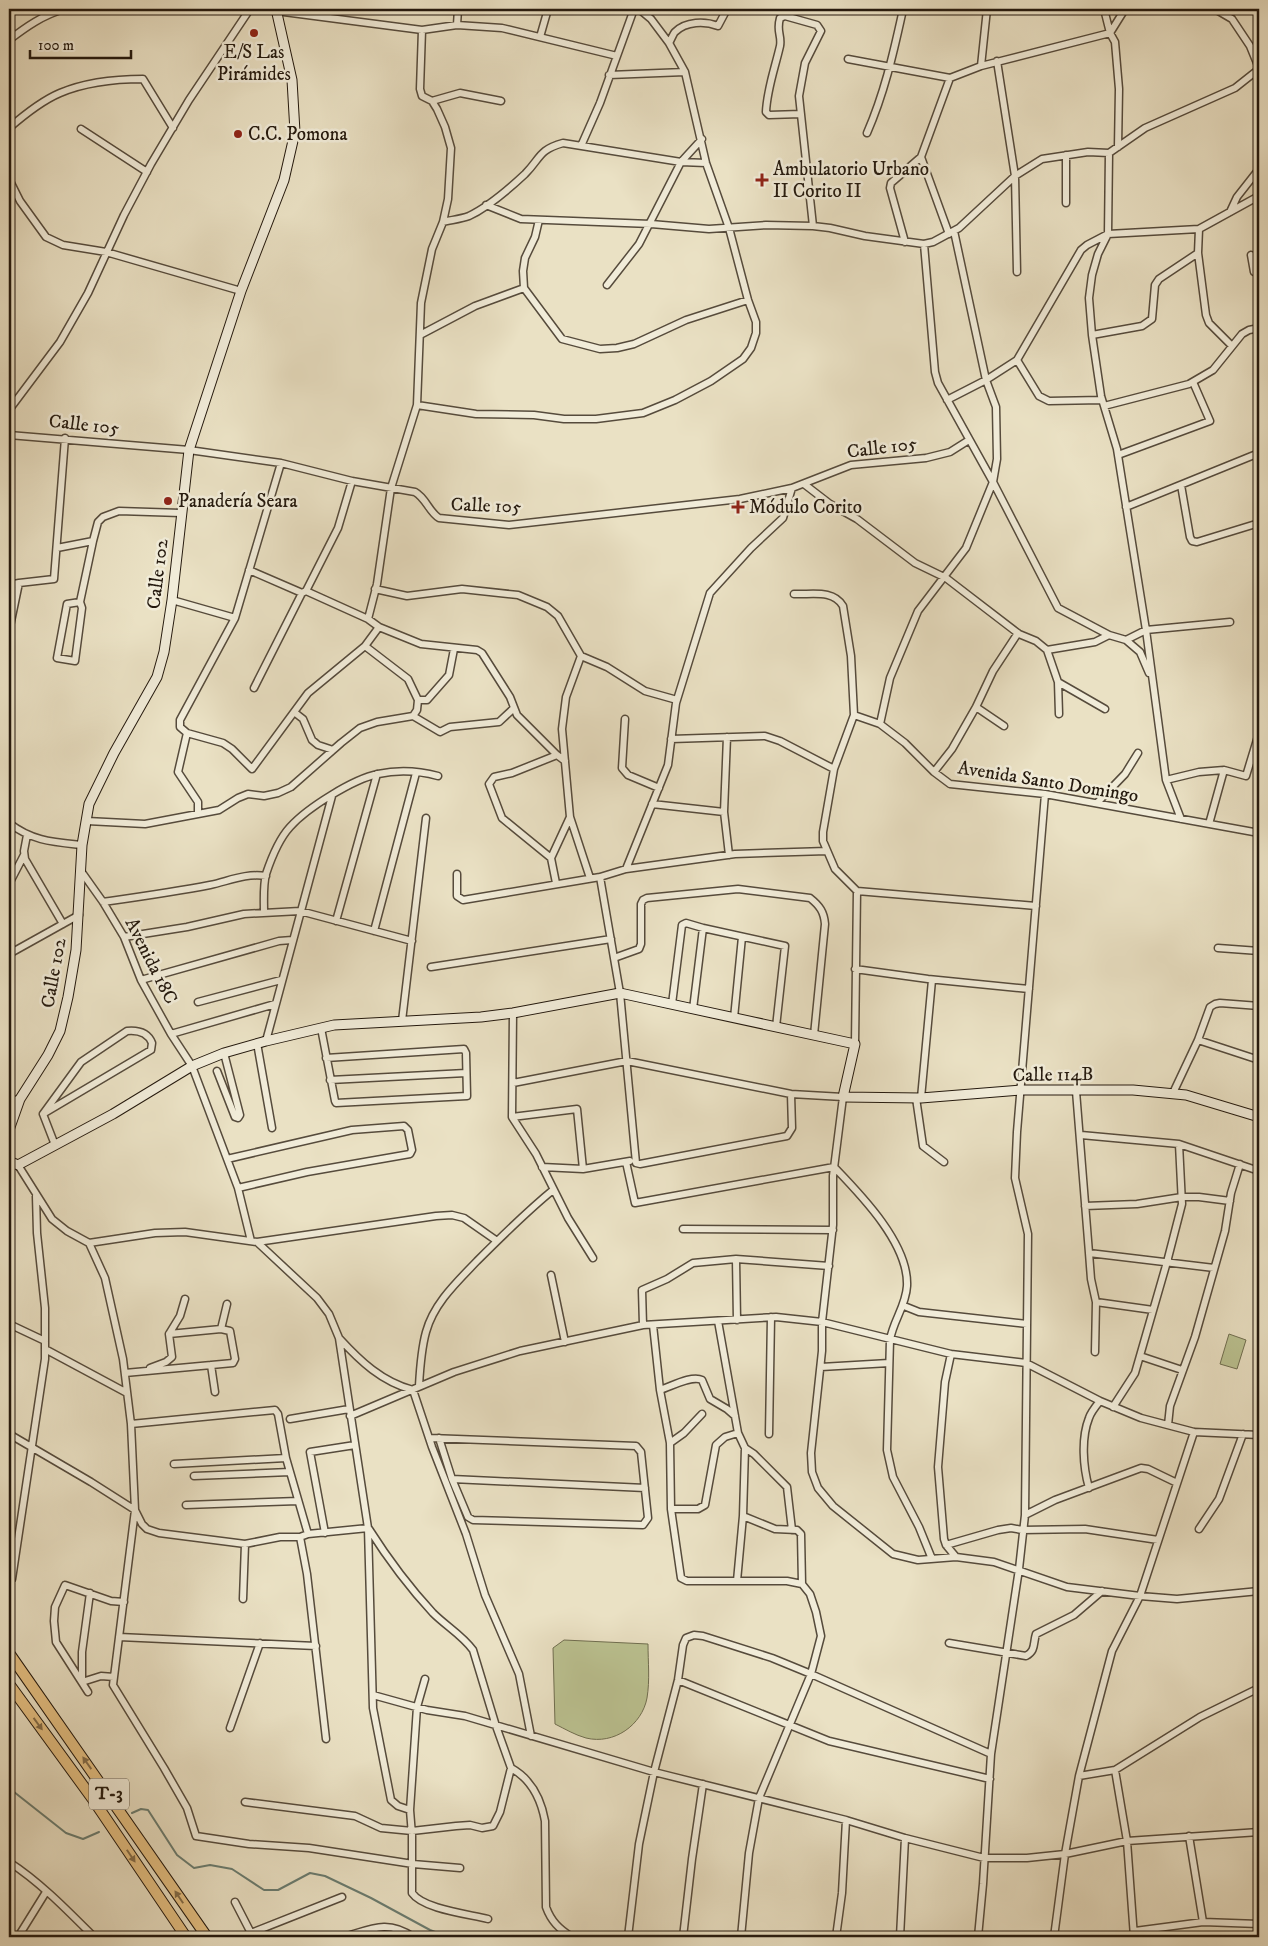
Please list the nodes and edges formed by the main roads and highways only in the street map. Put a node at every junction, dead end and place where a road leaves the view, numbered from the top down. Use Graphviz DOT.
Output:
graph roads {
  1 [pos="9,1653"];
  2 [pos="9,1684"];
  3 [pos="186,1937"];
  4 [pos="207,1937"];
  4 -- 1 [label="main road, T-3, one-way"];
  2 -- 3 [label="main road, T-3, one-way"];
}
